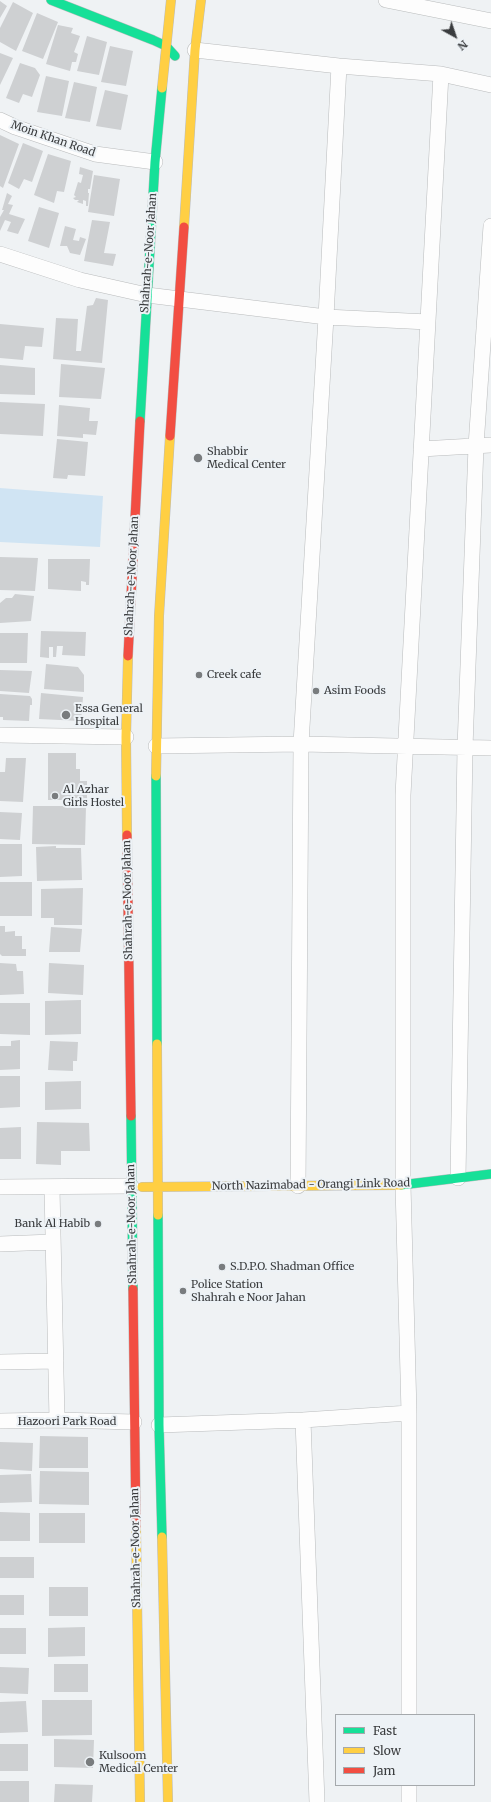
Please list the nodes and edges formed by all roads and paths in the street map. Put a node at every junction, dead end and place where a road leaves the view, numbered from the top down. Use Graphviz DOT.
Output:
graph roads {
  1 [pos="51,0"];
  2 [pos="171,0"];
  3 [pos="201,0"];
  4 [pos="386,0"];
  5 [pos="491,21"];
  6 [pos="166,46"];
  7 [pos="195,50"];
  8 [pos="339,66"];
  9 [pos="441,74"];
  10 [pos="193,83"];
  11 [pos="491,85"];
  12 [pos="0,120"];
  13 [pos="155,162"];
  14 [pos="491,226"];
  15 [pos="0,254"];
  16 [pos="147,295"];
  17 [pos="178,299"];
  18 [pos="326,317"];
  19 [pos="428,322"];
  20 [pos="484,446"];
  21 [pos="421,449"];
  22 [pos="0,735"];
  23 [pos="126,736"];
  24 [pos="301,744"];
  25 [pos="156,746"];
  26 [pos="405,748"];
  27 [pos="465,748"];
  28 [pos="491,748"];
  29 [pos="491,1174"];
  30 [pos="458,1178"];
  31 [pos="403,1185"];
  32 [pos="131,1186"];
  33 [pos="298,1186"];
  34 [pos="0,1187"];
  35 [pos="157,1187"];
  36 [pos="52,1188"];
  37 [pos="53,1242"];
  38 [pos="0,1244"];
  39 [pos="0,1362"];
  40 [pos="56,1362"];
  41 [pos="409,1413"];
  42 [pos="57,1420"];
  43 [pos="303,1420"];
  44 [pos="0,1421"];
  45 [pos="134,1422"];
  46 [pos="159,1425"];
  47 [pos="409,1714"];
  48 [pos="409,1786"];
  49 [pos="140,1802"];
  50 [pos="168,1802"];
  51 [pos="318,1802"];
  52 [pos="409,1802"];
  1 -- 6 [label="main road"];
  2 -- 6 [label="main road, Shahrah-e-Noor Jahan"];
  3 -- 7 [label="main road"];
  4 -- 5 [label="street"];
  6 -- 10 [label="main road"];
  6 -- 13 [label="main road, Shahrah-e-Noor Jahan"];
  7 -- 8 [label="street"];
  7 -- 10 [label="main road"];
  8 -- 9 [label="street"];
  8 -- 18 [label="street"];
  9 -- 11 [label="street"];
  9 -- 19 [label="street"];
  10 -- 17 [label="main road"];
  12 -- 13 [label="street, Moin Khan Road"];
  13 -- 16 [label="main road, Shahrah-e-Noor Jahan"];
  14 -- 20 [label="street"];
  15 -- 16 [label="street"];
  16 -- 17 [label="street"];
  16 -- 23 [label="main road, Shahrah-e-Noor Jahan"];
  17 -- 18 [label="street"];
  17 -- 25 [label="main road"];
  18 -- 19 [label="street"];
  18 -- 24 [label="street"];
  19 -- 21 [label="street"];
  20 -- 21 [label="street"];
  20 -- 27 [label="street"];
  21 -- 26 [label="street"];
  22 -- 23 [label="street"];
  23 -- 32 [label="main road, Shahrah-e-Noor Jahan"];
  24 -- 25 [label="street"];
  24 -- 26 [label="street"];
  24 -- 33 [label="street"];
  25 -- 35 [label="main road"];
  26 -- 27 [label="street"];
  26 -- 31 [label="street"];
  27 -- 28 [label="street"];
  27 -- 30 [label="street"];
  29 -- 30 [label="main road, North Nazimabad - Orangi Link Road"];
  30 -- 31 [label="main road, North Nazimabad - Orangi Link Road"];
  31 -- 33 [label="main road, North Nazimabad - Orangi Link Road"];
  31 -- 41 [label="street"];
  32 -- 35 [label="main road, North Nazimabad - Orangi Link Road"];
  32 -- 36 [label="street"];
  32 -- 45 [label="main road, Shahrah-e-Noor Jahan"];
  33 -- 35 [label="main road, North Nazimabad - Orangi Link Road"];
  34 -- 36 [label="street"];
  35 -- 46 [label="main road"];
  36 -- 37 [label="street"];
  37 -- 38 [label="street"];
  37 -- 40 [label="street"];
  39 -- 40 [label="street"];
  40 -- 42 [label="street"];
  41 -- 43 [label="street"];
  41 -- 47 [label="street"];
  42 -- 44 [label="street, Hazoori Park Road"];
  42 -- 45 [label="street, Hazoori Park Road"];
  43 -- 46 [label="street"];
  43 -- 51 [label="street"];
  45 -- 49 [label="main road, Shahrah-e-Noor Jahan"];
  46 -- 50 [label="main road"];
  48 -- 52 [label="street"];
}
